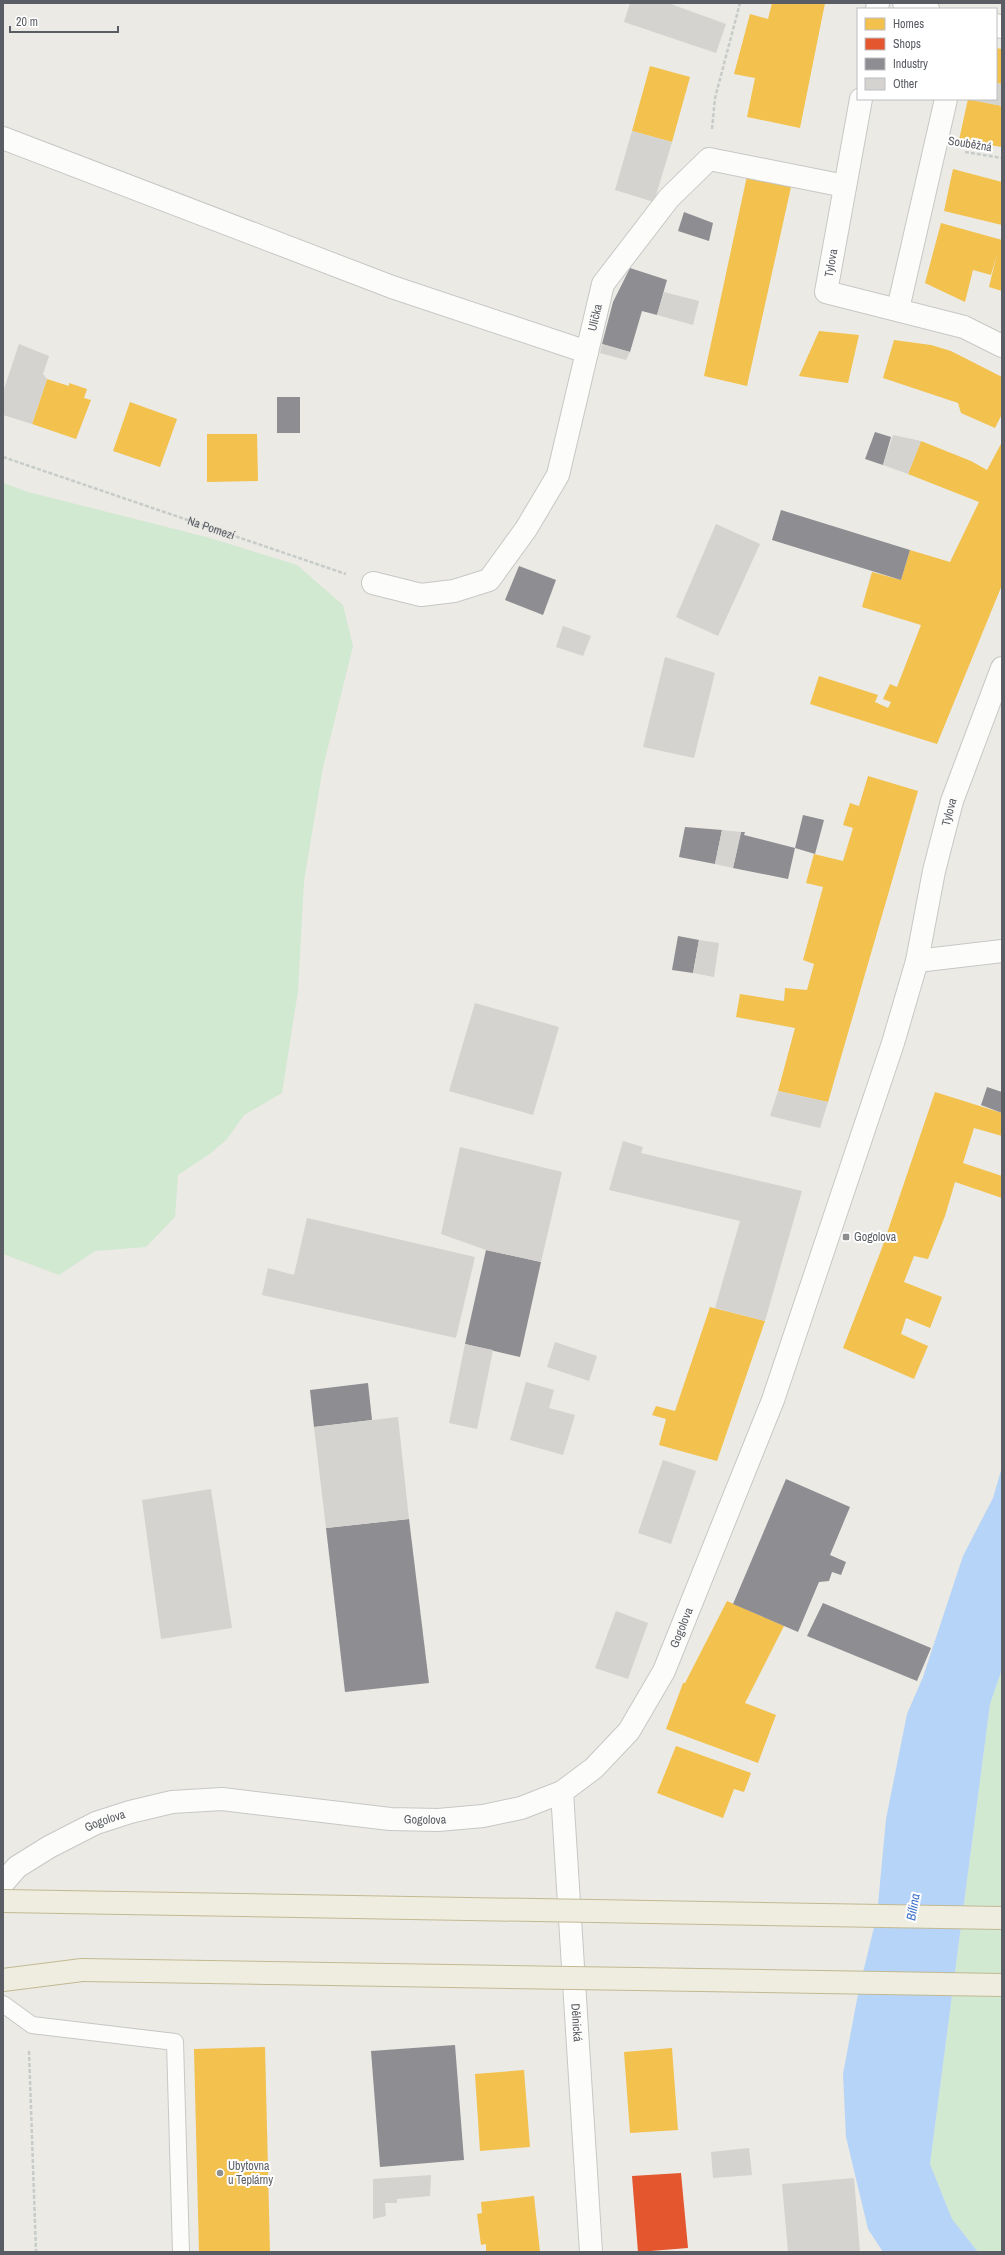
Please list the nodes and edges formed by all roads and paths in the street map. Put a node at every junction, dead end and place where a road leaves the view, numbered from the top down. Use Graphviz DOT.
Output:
graph roads {
  1 [pos="740,3"];
  2 [pos="904,3"];
  3 [pos="924,8"];
  4 [pos="861,100"];
  5 [pos="946,100"];
  6 [pos="3,138"];
  7 [pos="935,147"];
  8 [pos="1002,158"];
  9 [pos="709,159"];
  10 [pos="845,186"];
  11 [pos="898,309"];
  12 [pos="1002,346"];
  13 [pos="587,352"];
  14 [pos="3,457"];
  15 [pos="373,583"];
  16 [pos="1002,668"];
  17 [pos="995,953"];
  18 [pos="917,962"];
  19 [pos="562,1792"];
  20 [pos="3,1883"];
  21 [pos="3,1900"];
  22 [pos="1002,1918"];
  23 [pos="3,1969"];
  24 [pos="82,1970"];
  25 [pos="3,1980"];
  26 [pos="1002,1985"];
  27 [pos="3,2004"];
  28 [pos="30,2046"];
  29 [pos="36,2252"];
  30 [pos="181,2252"];
  31 [pos="591,2252"];
  1 -- 9 [label="path"];
  2 -- 3 [label="street"];
  4 -- 10 [label="street, Tylova"];
  5 -- 7 [label="street"];
  6 -- 13 [label="street"];
  7 -- 8 [label="path, Souběžná"];
  7 -- 11 [label="street"];
  9 -- 10 [label="street"];
  9 -- 13 [label="street, Ulička"];
  10 -- 11 [label="street, Tylova"];
  11 -- 12 [label="street, Tylova"];
  13 -- 15 [label="street, Ulička"];
  14 -- 15 [label="path, Na Pomezí"];
  16 -- 18 [label="street, Tylova"];
  17 -- 18 [label="street"];
  18 -- 19 [label="street, Gogolova"];
  19 -- 20 [label="street, Gogolova"];
  19 -- 31 [label="street, Dělnická"];
  21 -- 22 [label="highway, bridge"];
  23 -- 24 [label="highway"];
  24 -- 25 [label="highway"];
  24 -- 26 [label="highway, bridge"];
  27 -- 30 [label="lane"];
  28 -- 29 [label="path"];
}
